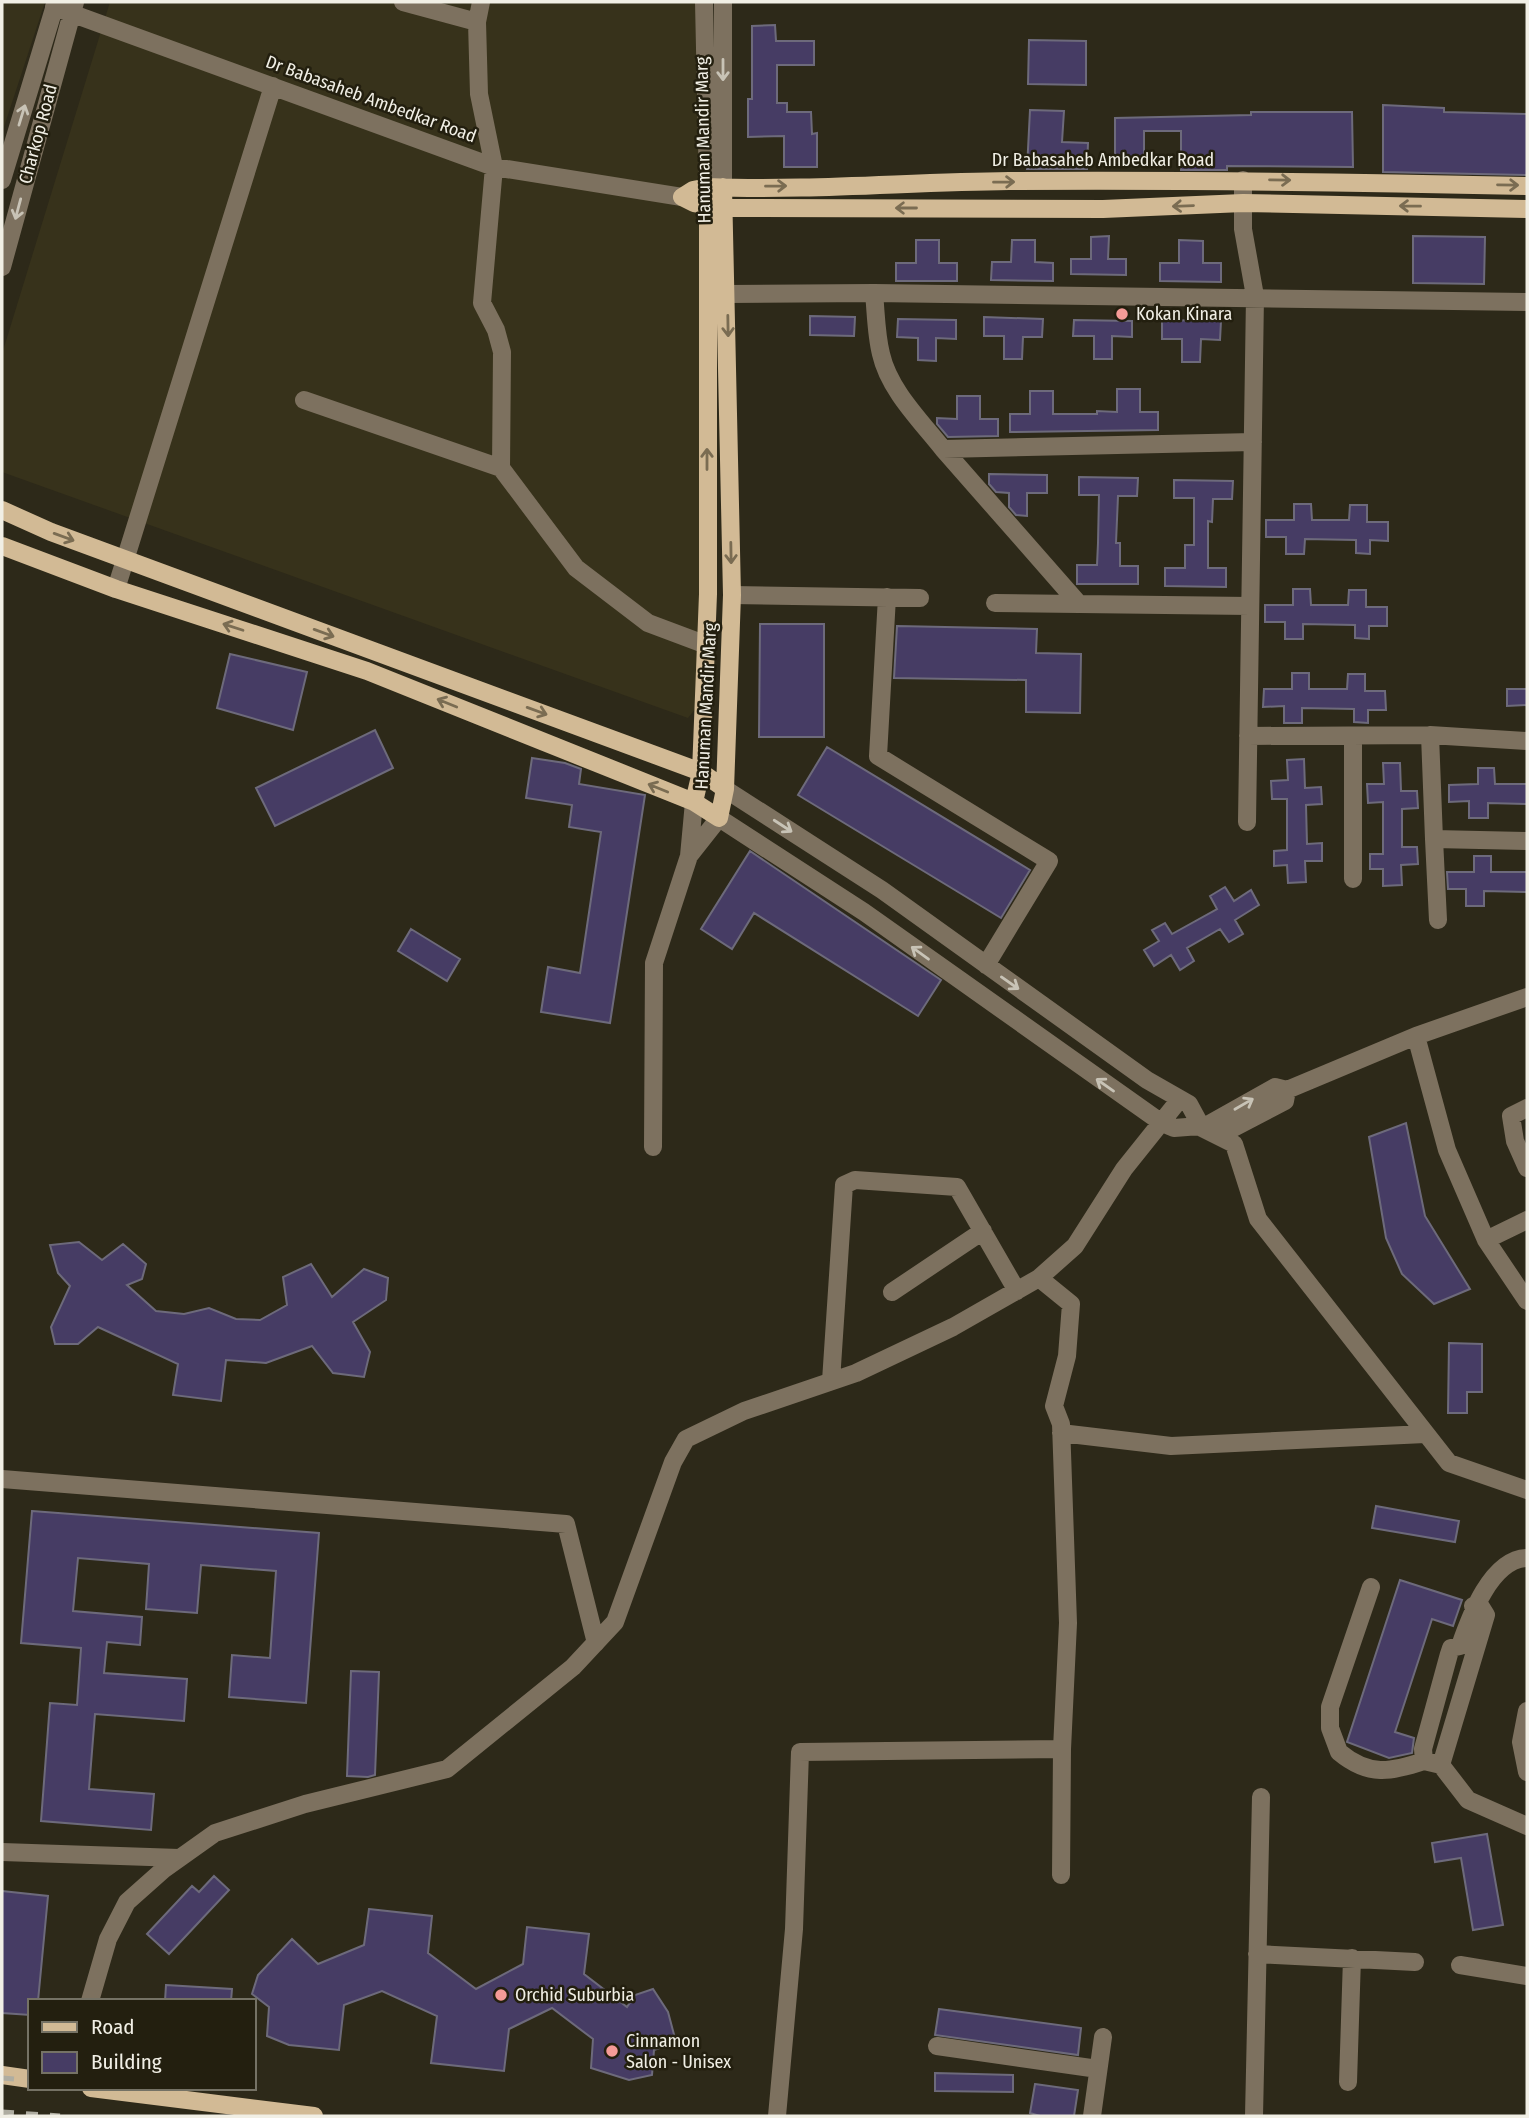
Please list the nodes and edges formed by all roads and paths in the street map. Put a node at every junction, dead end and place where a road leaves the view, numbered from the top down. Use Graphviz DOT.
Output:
graph roads {
  1 [pos="403,2"];
  2 [pos="481,2"];
  3 [pos="704,2"];
  4 [pos="723,2"];
  5 [pos="64,6"];
  6 [pos="477,22"];
  7 [pos="274,86"];
  8 [pos="494,167"];
  9 [pos="2,180"];
  10 [pos="1243,180"];
  11 [pos="1102,183"];
  12 [pos="1527,186"];
  13 [pos="716,187"];
  14 [pos="682,197"];
  15 [pos="1243,203"];
  16 [pos="716,207"];
  17 [pos="1103,209"];
  18 [pos="1527,209"];
  19 [pos="2,267"];
  20 [pos="874,293"];
  21 [pos="727,294"];
  22 [pos="1255,296"];
  23 [pos="1527,302"];
  24 [pos="304,400"];
  25 [pos="1253,442"];
  26 [pos="943,449"];
  27 [pos="501,468"];
  28 [pos="2,510"];
  29 [pos="2,546"];
  30 [pos="125,559"];
  31 [pos="116,589"];
  32 [pos="732,595"];
  33 [pos="887,597"];
  34 [pos="920,598"];
  35 [pos="995,603"];
  36 [pos="1079,604"];
  37 [pos="1250,606"];
  38 [pos="704,644"];
  39 [pos="703,700"];
  40 [pos="729,703"];
  41 [pos="1430,735"];
  42 [pos="1248,736"];
  43 [pos="1353,736"];
  44 [pos="1527,741"];
  45 [pos="701,772"];
  46 [pos="725,789"];
  47 [pos="694,802"];
  48 [pos="719,818"];
  49 [pos="1247,822"];
  50 [pos="1434,839"];
  51 [pos="1527,841"];
  52 [pos="689,856"];
  53 [pos="1353,879"];
  54 [pos="1438,920"];
  55 [pos="986,965"];
  56 [pos="1527,997"];
  57 [pos="1416,1037"];
  58 [pos="1181,1099"];
  59 [pos="1527,1108"];
  60 [pos="1162,1122"];
  61 [pos="1207,1130"];
  62 [pos="653,1147"];
  63 [pos="1527,1168"];
  64 [pos="1527,1220"];
  65 [pos="983,1231"];
  66 [pos="1486,1240"];
  67 [pos="1040,1278"];
  68 [pos="1017,1291"];
  69 [pos="892,1292"];
  70 [pos="1527,1301"];
  71 [pos="831,1381"];
  72 [pos="1061,1433"];
  73 [pos="1425,1434"];
  74 [pos="2,1479"];
  75 [pos="1527,1490"];
  76 [pos="1527,1558"];
  77 [pos="1371,1587"];
  78 [pos="596,1643"];
  79 [pos="1526,1719"];
  80 [pos="1062,1749"];
  81 [pos="1433,1763"];
  82 [pos="1527,1772"];
  83 [pos="1261,1797"];
  84 [pos="1527,1826"];
  85 [pos="2,1852"];
  86 [pos="179,1858"];
  87 [pos="1061,1875"];
  88 [pos="1257,1954"];
  89 [pos="1352,1958"];
  90 [pos="1415,1962"];
  91 [pos="1460,1965"];
  92 [pos="1527,1976"];
  93 [pos="91,1999"];
  94 [pos="1103,2038"];
  95 [pos="937,2046"];
  96 [pos="1098,2068"];
  97 [pos="2,2075"];
  98 [pos="28,2080"];
  99 [pos="1348,2082"];
  100 [pos="107,2090"];
  101 [pos="314,2116"];
  102 [pos="777,2116"];
  103 [pos="1092,2116"];
  104 [pos="1254,2116"];
  1 -- 6 [label="street"];
  2 -- 6 [label="street"];
  3 -- 13 [label="street"];
  4 -- 13 [label="street, Hanuman Mandir Marg, one-way"];
  5 -- 7 [label="street, Dr Babasaheb Ambedkar Road"];
  9 -- 5 [label="street, Charkop Road, one-way"];
  5 -- 19 [label="street, Charkop Road, one-way"];
  6 -- 8 [label="street"];
  7 -- 8 [label="street, Dr Babasaheb Ambedkar Road"];
  7 -- 30 [label="street"];
  8 -- 14 [label="street, Dr Babasaheb Ambedkar Road"];
  8 -- 27 [label="street"];
  10 -- 11 [label="main road, Dr Babasaheb Ambedkar Road"];
  10 -- 12 [label="main road, Dr Babasaheb Ambedkar Road, one-way"];
  10 -- 15 [label="street"];
  13 -- 11 [label="main road, Dr Babasaheb Ambedkar Road, one-way"];
  11 -- 17 [label="main road"];
  13 -- 14 [label="main road, Dr Babasaheb Ambedkar Road"];
  13 -- 16 [label="main road, Hanuman Mandir Marg"];
  14 -- 16 [label="main road, Dr Babasaheb Ambedkar Road"];
  15 -- 17 [label="main road, Dr Babasaheb Ambedkar Road, one-way"];
  18 -- 15 [label="main road, Dr Babasaheb Ambedkar Road, one-way"];
  15 -- 22 [label="street"];
  17 -- 16 [label="main road, Dr Babasaheb Ambedkar Road, one-way"];
  16 -- 21 [label="main road, Hanuman Mandir Marg"];
  38 -- 16 [label="main road, Hanuman Mandir Marg, one-way"];
  20 -- 21 [label="street"];
  20 -- 22 [label="street"];
  20 -- 26 [label="street"];
  21 -- 32 [label="main road, Hanuman Mandir Marg, one-way"];
  22 -- 23 [label="street"];
  22 -- 25 [label="street"];
  24 -- 27 [label="street"];
  25 -- 26 [label="street"];
  25 -- 37 [label="street"];
  26 -- 36 [label="street"];
  27 -- 38 [label="street"];
  28 -- 30 [label="main road, one-way"];
  29 -- 31 [label="main road"];
  30 -- 31 [label="street"];
  30 -- 45 [label="main road, one-way"];
  47 -- 31 [label="main road, one-way"];
  32 -- 33 [label="street"];
  32 -- 40 [label="main road, Hanuman Mandir Marg"];
  33 -- 34 [label="street"];
  33 -- 55 [label="street"];
  35 -- 36 [label="street"];
  36 -- 37 [label="street"];
  37 -- 42 [label="street"];
  38 -- 39 [label="main road, Hanuman Mandir Marg"];
  39 -- 40 [label="main road"];
  39 -- 45 [label="main road, Hanuman Mandir Marg"];
  40 -- 46 [label="main road, Hanuman Mandir Marg"];
  41 -- 43 [label="street"];
  41 -- 44 [label="street"];
  41 -- 50 [label="street"];
  42 -- 43 [label="street"];
  42 -- 49 [label="street"];
  43 -- 53 [label="street"];
  45 -- 46 [label="main road"];
  45 -- 47 [label="main road, Hanuman Mandir Marg"];
  46 -- 48 [label="main road, Hanuman Mandir Marg"];
  46 -- 55 [label="street, one-way"];
  47 -- 48 [label="main road"];
  47 -- 52 [label="street, Hanuman Mandir Marg"];
  48 -- 52 [label="street, Hanuman Mandir Marg"];
  60 -- 48 [label="street, one-way"];
  50 -- 51 [label="street"];
  50 -- 54 [label="street"];
  52 -- 62 [label="street"];
  55 -- 58 [label="street, one-way"];
  56 -- 57 [label="street"];
  57 -- 61 [label="street"];
  57 -- 66 [label="street"];
  58 -- 60 [label="street"];
  58 -- 61 [label="street"];
  59 -- 63 [label="street"];
  60 -- 61 [label="street"];
  60 -- 67 [label="street"];
  61 -- 73 [label="street"];
  64 -- 66 [label="street"];
  65 -- 68 [label="street"];
  65 -- 69 [label="street"];
  65 -- 71 [label="street"];
  66 -- 70 [label="street"];
  67 -- 68 [label="street"];
  67 -- 72 [label="street"];
  68 -- 71 [label="street"];
  71 -- 78 [label="street"];
  72 -- 73 [label="street"];
  72 -- 80 [label="street"];
  73 -- 75 [label="street"];
  74 -- 78 [label="street"];
  76 -- 81 [label="street"];
  77 -- 81 [label="street"];
  78 -- 86 [label="street"];
  79 -- 82 [label="street"];
  80 -- 87 [label="street"];
  80 -- 102 [label="street"];
  81 -- 84 [label="street"];
  83 -- 88 [label="street"];
  85 -- 86 [label="street"];
  86 -- 93 [label="street"];
  88 -- 89 [label="street"];
  88 -- 104 [label="street"];
  89 -- 90 [label="street"];
  89 -- 99 [label="street"];
  91 -- 92 [label="street"];
  94 -- 96 [label="street"];
  95 -- 96 [label="street"];
  96 -- 103 [label="street"];
  97 -- 98 [label="main road"];
  100 -- 101 [label="main road"];
}
